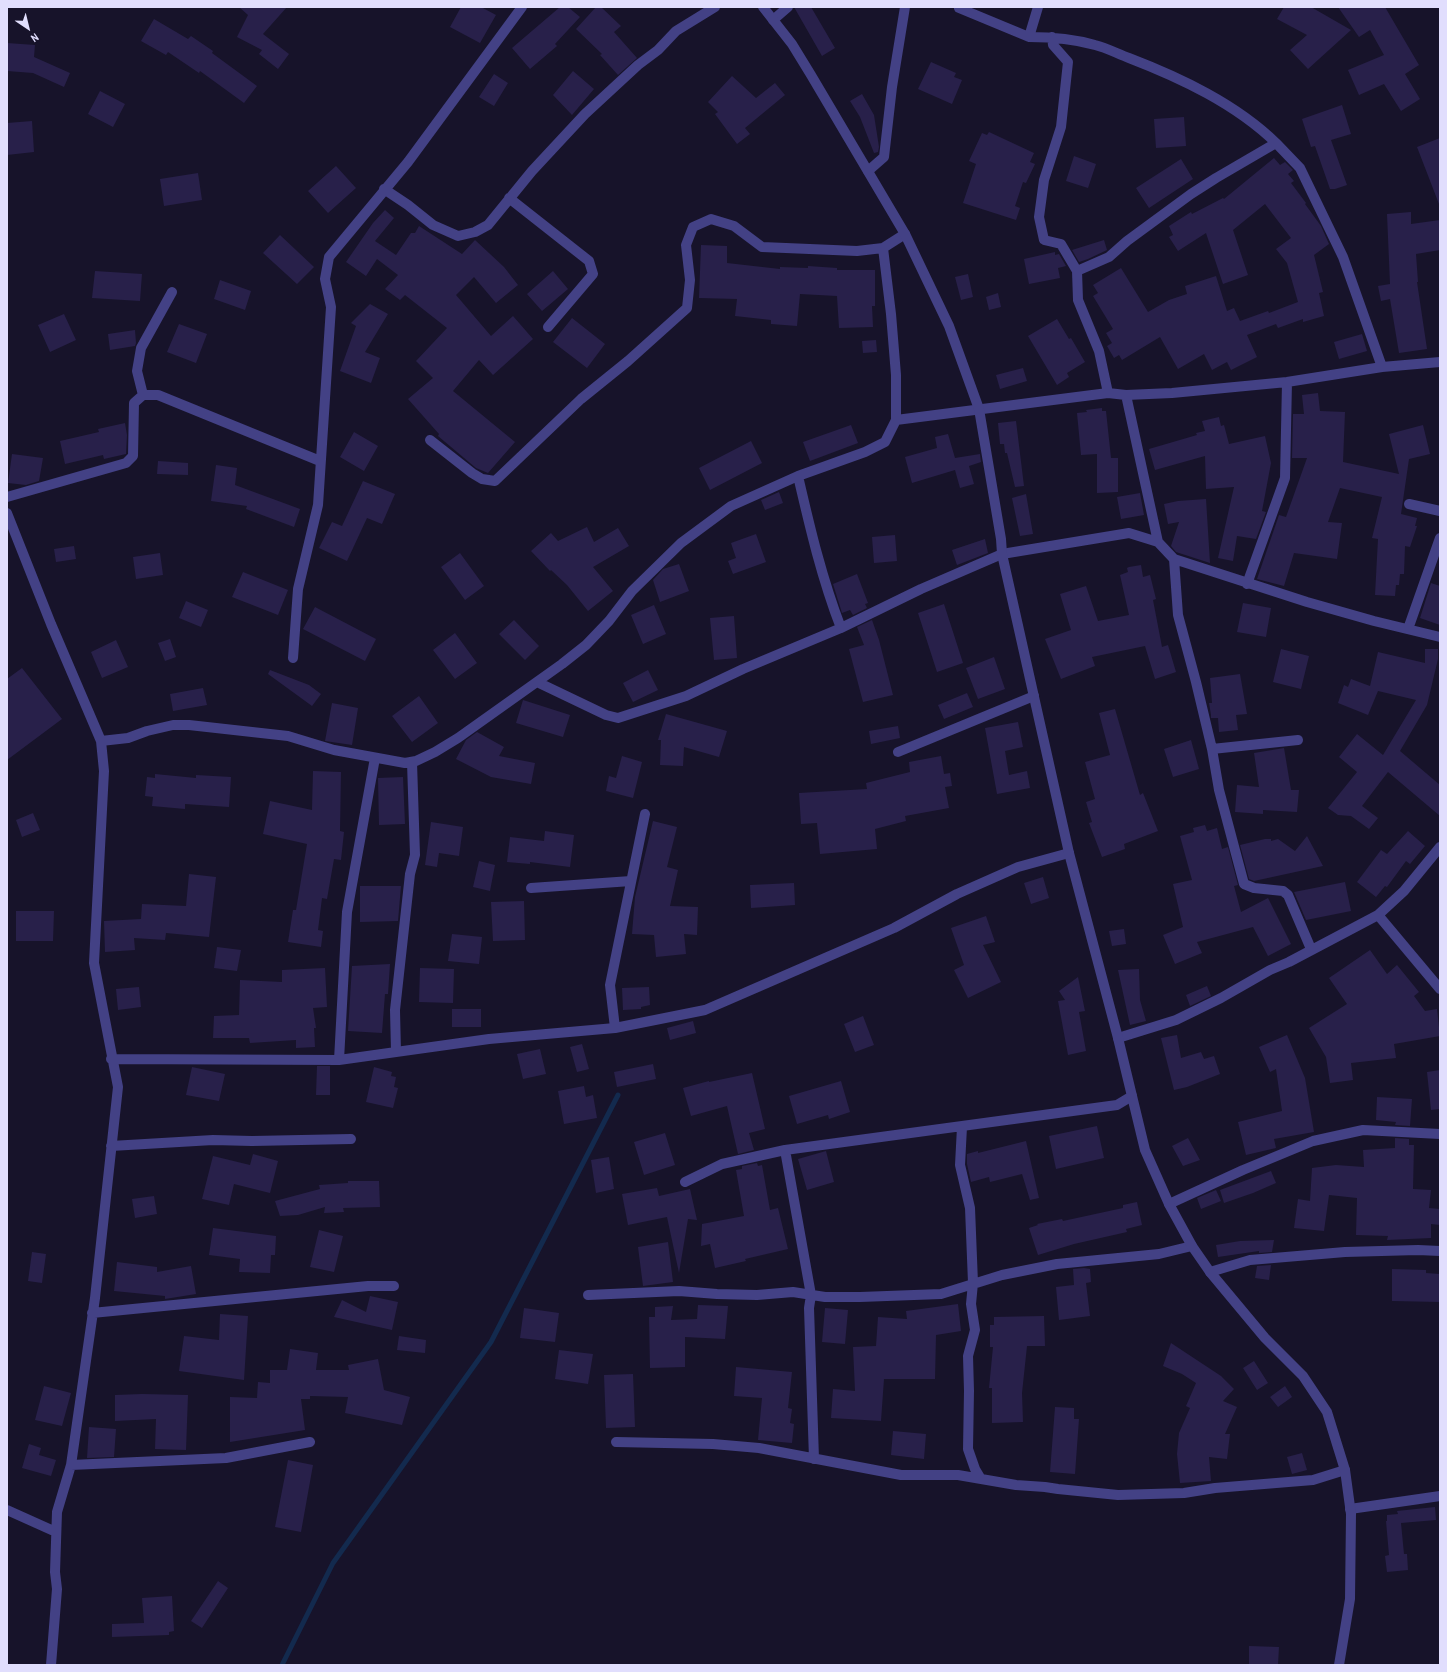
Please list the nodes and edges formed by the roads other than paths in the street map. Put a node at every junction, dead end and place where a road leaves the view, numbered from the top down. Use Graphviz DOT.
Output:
graph roads {
  1 [pos="522,7"];
  2 [pos="716,7"];
  3 [pos="763,7"];
  4 [pos="788,7"];
  5 [pos="905,7"];
  6 [pos="960,7"];
  7 [pos="1038,7"];
  8 [pos="773,20"];
  9 [pos="1029,37"];
  10 [pos="1052,37"];
  11 [pos="1276,143"];
  12 [pos="868,171"];
  13 [pos="384,189"];
  14 [pos="509,198"];
  15 [pos="905,234"];
  16 [pos="883,248"];
  17 [pos="1077,271"];
  18 [pos="172,292"];
  19 [pos="548,327"];
  20 [pos="1440,362"];
  21 [pos="1382,368"];
  22 [pos="1287,382"];
  23 [pos="1108,394"];
  24 [pos="143,395"];
  25 [pos="1126,395"];
  26 [pos="979,409"];
  27 [pos="896,420"];
  28 [pos="430,440"];
  29 [pos="320,461"];
  30 [pos="798,476"];
  31 [pos="7,497"];
  32 [pos="1409,504"];
  33 [pos="1440,510"];
  34 [pos="7,513"];
  35 [pos="1440,538"];
  36 [pos="1158,542"];
  37 [pos="1002,554"];
  38 [pos="1174,559"];
  39 [pos="1247,584"];
  40 [pos="841,628"];
  41 [pos="1408,629"];
  42 [pos="1440,637"];
  43 [pos="293,658"];
  44 [pos="537,682"];
  45 [pos="1034,696"];
  46 [pos="1298,740"];
  47 [pos="100,741"];
  48 [pos="1212,749"];
  49 [pos="898,752"];
  50 [pos="374,758"];
  51 [pos="412,762"];
  52 [pos="644,814"];
  53 [pos="1440,847"];
  54 [pos="1069,853"];
  55 [pos="631,881"];
  56 [pos="531,888"];
  57 [pos="1378,915"];
  58 [pos="1310,949"];
  59 [pos="1440,989"];
  60 [pos="615,1028"];
  61 [pos="1118,1038"];
  62 [pos="396,1052"];
  63 [pos="111,1058"];
  64 [pos="339,1060"];
  65 [pos="1132,1096"];
  66 [pos="962,1127"];
  67 [pos="1440,1134"];
  68 [pos="351,1140"];
  69 [pos="111,1146"];
  70 [pos="785,1150"];
  71 [pos="685,1182"];
  72 [pos="1169,1204"];
  73 [pos="1192,1246"];
  74 [pos="1440,1252"];
  75 [pos="1210,1272"];
  76 [pos="974,1283"];
  77 [pos="394,1286"];
  78 [pos="588,1294"];
  79 [pos="811,1294"];
  80 [pos="92,1313"];
  81 [pos="310,1442"];
  82 [pos="616,1442"];
  83 [pos="814,1459"];
  84 [pos="71,1465"];
  85 [pos="1345,1470"];
  86 [pos="981,1479"];
  87 [pos="1440,1496"];
  88 [pos="1350,1509"];
  89 [pos="7,1510"];
  90 [pos="56,1532"];
  91 [pos="51,1665"];
  92 [pos="1339,1665"];
  1 -- 13 [label="street"];
  2 -- 14 [label="street"];
  3 -- 8 [label="street"];
  4 -- 8 [label="street"];
  5 -- 12 [label="street"];
  6 -- 9 [label="street"];
  7 -- 9 [label="street"];
  8 -- 12 [label="street"];
  9 -- 10 [label="street"];
  10 -- 11 [label="street"];
  10 -- 17 [label="street"];
  11 -- 17 [label="street"];
  11 -- 21 [label="street"];
  12 -- 15 [label="street"];
  13 -- 14 [label="street"];
  13 -- 29 [label="street"];
  14 -- 19 [label="street"];
  15 -- 16 [label="street"];
  15 -- 26 [label="street"];
  16 -- 27 [label="street"];
  16 -- 28 [label="street"];
  17 -- 23 [label="street"];
  18 -- 24 [label="street"];
  20 -- 21 [label="street"];
  21 -- 22 [label="street"];
  22 -- 25 [label="street"];
  22 -- 39 [label="street"];
  23 -- 25 [label="street"];
  23 -- 26 [label="street"];
  24 -- 29 [label="street"];
  24 -- 31 [label="street"];
  25 -- 36 [label="street"];
  26 -- 27 [label="street"];
  26 -- 37 [label="street"];
  27 -- 30 [label="street"];
  29 -- 43 [label="street"];
  30 -- 40 [label="street"];
  30 -- 44 [label="street"];
  32 -- 33 [label="street"];
  34 -- 47 [label="street"];
  35 -- 41 [label="street"];
  36 -- 37 [label="street"];
  36 -- 38 [label="street"];
  37 -- 40 [label="street"];
  37 -- 45 [label="street"];
  38 -- 39 [label="street"];
  38 -- 48 [label="street"];
  39 -- 41 [label="street"];
  40 -- 44 [label="street"];
  41 -- 42 [label="street"];
  44 -- 51 [label="street"];
  45 -- 49 [label="street"];
  45 -- 54 [label="street"];
  46 -- 48 [label="street"];
  47 -- 50 [label="street"];
  47 -- 63 [label="street"];
  48 -- 58 [label="street"];
  50 -- 51 [label="street"];
  50 -- 64 [label="street"];
  51 -- 62 [label="street"];
  52 -- 55 [label="street"];
  53 -- 57 [label="street"];
  54 -- 60 [label="street"];
  54 -- 61 [label="street"];
  55 -- 56 [label="street"];
  55 -- 60 [label="street"];
  57 -- 58 [label="street"];
  57 -- 59 [label="street"];
  58 -- 61 [label="street"];
  60 -- 62 [label="street"];
  61 -- 65 [label="street"];
  62 -- 64 [label="street"];
  63 -- 64 [label="street"];
  63 -- 69 [label="street"];
  65 -- 66 [label="street"];
  65 -- 72 [label="street"];
  66 -- 70 [label="street"];
  66 -- 76 [label="street"];
  67 -- 72 [label="street"];
  68 -- 69 [label="street"];
  69 -- 80 [label="street"];
  70 -- 71 [label="street"];
  70 -- 79 [label="street"];
  72 -- 73 [label="street"];
  73 -- 75 [label="street"];
  73 -- 76 [label="street"];
  74 -- 75 [label="street"];
  75 -- 85 [label="street"];
  76 -- 79 [label="street"];
  76 -- 86 [label="street"];
  77 -- 80 [label="street"];
  78 -- 79 [label="street"];
  79 -- 83 [label="street"];
  80 -- 84 [label="street"];
  81 -- 84 [label="street"];
  82 -- 83 [label="street"];
  83 -- 86 [label="street"];
  84 -- 90 [label="street"];
  85 -- 86 [label="street"];
  85 -- 88 [label="street"];
  87 -- 88 [label="street"];
  88 -- 92 [label="street"];
  89 -- 90 [label="street"];
  90 -- 91 [label="street"];
}
